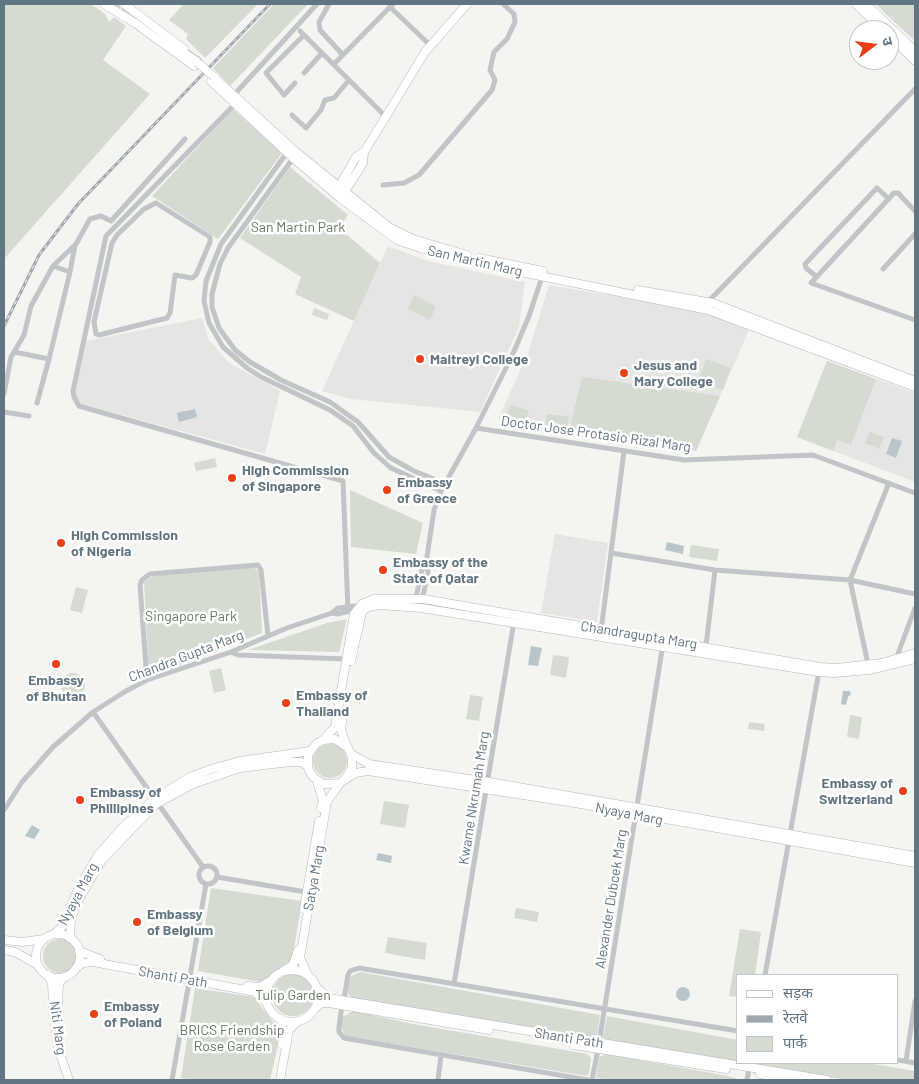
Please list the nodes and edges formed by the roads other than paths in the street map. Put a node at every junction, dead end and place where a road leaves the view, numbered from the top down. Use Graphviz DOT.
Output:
graph roads {
  1 [pos="104,4"];
  2 [pos="124,4"];
  3 [pos="317,4"];
  4 [pos="329,4"];
  5 [pos="467,4"];
  6 [pos="503,4"];
  7 [pos="856,4"];
  8 [pos="866,4"];
  9 [pos="391,5"];
  10 [pos="873,20"];
  11 [pos="430,45"];
  12 [pos="899,45"];
  13 [pos="174,48"];
  14 [pos="915,51"];
  15 [pos="322,53"];
  16 [pos="343,54"];
  17 [pos="915,61"];
  18 [pos="195,64"];
  19 [pos="334,64"];
  20 [pos="304,73"];
  21 [pos="349,80"];
  22 [pos="295,84"];
  23 [pos="915,89"];
  24 [pos="233,99"];
  25 [pos="292,115"];
  26 [pos="386,117"];
  27 [pos="185,140"];
  28 [pos="292,153"];
  29 [pos="383,186"];
  30 [pos="339,193"];
  31 [pos="889,199"];
  32 [pos="915,211"];
  33 [pos="113,223"];
  34 [pos="915,234"];
  35 [pos="76,244"];
  36 [pos="221,244"];
  37 [pos="228,248"];
  38 [pos="203,257"];
  39 [pos="213,263"];
  40 [pos="53,266"];
  41 [pos="883,269"];
  42 [pos="70,272"];
  43 [pos="543,273"];
  44 [pos="817,277"];
  45 [pos="708,302"];
  46 [pos="702,308"];
  47 [pos="915,320"];
  48 [pos="221,331"];
  49 [pos="84,334"];
  50 [pos="96,334"];
  51 [pos="214,334"];
  52 [pos="14,352"];
  53 [pos="49,359"];
  54 [pos="265,372"];
  55 [pos="262,377"];
  56 [pos="915,381"];
  57 [pos="915,387"];
  58 [pos="4,394"];
  59 [pos="37,403"];
  60 [pos="4,412"];
  61 [pos="29,416"];
  62 [pos="476,428"];
  63 [pos="624,451"];
  64 [pos="407,467"];
  65 [pos="402,475"];
  66 [pos="444,483"];
  67 [pos="889,484"];
  68 [pos="441,491"];
  69 [pos="915,493"];
  70 [pos="611,553"];
  71 [pos="715,570"];
  72 [pos="850,580"];
  73 [pos="915,594"];
  74 [pos="418,603"];
  75 [pos="348,608"];
  76 [pos="363,608"];
  77 [pos="915,608"];
  78 [pos="514,619"];
  79 [pos="601,633"];
  80 [pos="268,636"];
  81 [pos="664,644"];
  82 [pos="706,646"];
  83 [pos="230,652"];
  84 [pos="915,653"];
  85 [pos="346,659"];
  86 [pos="915,659"];
  87 [pos="896,660"];
  88 [pos="868,664"];
  89 [pos="819,670"];
  90 [pos="147,680"];
  91 [pos="94,712"];
  92 [pos="323,740"];
  93 [pos="310,751"];
  94 [pos="350,751"];
  95 [pos="308,766"];
  96 [pos="317,781"];
  97 [pos="342,781"];
  98 [pos="488,786"];
  99 [pos="155,802"];
  100 [pos="4,810"];
  101 [pos="637,812"];
  102 [pos="788,839"];
  103 [pos="915,856"];
  104 [pos="915,864"];
  105 [pos="203,868"];
  106 [pos="217,877"];
  107 [pos="206,884"];
  108 [pos="306,892"];
  109 [pos="54,934"];
  110 [pos="70,938"];
  111 [pos="44,939"];
  112 [pos="4,940"];
  113 [pos="4,950"];
  114 [pos="79,951"];
  115 [pos="38,965"];
  116 [pos="76,968"];
  117 [pos="283,971"];
  118 [pos="765,974"];
  119 [pos="308,975"];
  120 [pos="48,976"];
  121 [pos="64,977"];
  122 [pos="189,978"];
  123 [pos="271,980"];
  124 [pos="454,984"];
  125 [pos="316,987"];
  126 [pos="915,1001"];
  127 [pos="343,1002"];
  128 [pos="267,1003"];
  129 [pos="315,1008"];
  130 [pos="605,1010"];
  131 [pos="281,1020"];
  132 [pos="300,1021"];
  133 [pos="736,1031"];
  134 [pos="599,1046"];
  135 [pos="442,1055"];
  136 [pos="899,1060"];
  137 [pos="906,1061"];
  138 [pos="915,1063"];
  139 [pos="749,1071"];
  140 [pos="69,1080"];
  141 [pos="74,1080"];
  142 [pos="172,1080"];
  143 [pos="275,1080"];
  144 [pos="280,1080"];
  145 [pos="438,1080"];
  146 [pos="588,1080"];
  147 [pos="592,1080"];
  148 [pos="795,1080"];
  149 [pos="827,1080"];
  1 -- 18 [label="street, San Martin Marg"];
  2 -- 18 [label="street, San Martin Marg"];
  3 -- 24 [label="street"];
  4 -- 16 [label="street"];
  5 -- 11 [label="street"];
  6 -- 29 [label="street"];
  7 -- 10 [label="street"];
  8 -- 14 [label="street"];
  9 -- 11 [label="street"];
  9 -- 16 [label="street"];
  11 -- 26 [label="street"];
  12 -- 17 [label="street"];
  13 -- 18 [label="main road"];
  15 -- 19 [label="street"];
  15 -- 20 [label="street"];
  15 -- 22 [label="street"];
  16 -- 19 [label="street"];
  18 -- 24 [label="street, San Martin Marg"];
  19 -- 21 [label="street"];
  21 -- 25 [label="street"];
  21 -- 26 [label="street"];
  23 -- 45 [label="street"];
  24 -- 28 [label="street, San Martin Marg"];
  24 -- 33 [label="street"];
  26 -- 30 [label="street"];
  27 -- 33 [label="street"];
  28 -- 30 [label="street, San Martin Marg"];
  28 -- 36 [label="street"];
  28 -- 37 [label="street"];
  30 -- 43 [label="street, San Martin Marg"];
  31 -- 32 [label="street"];
  31 -- 44 [label="street"];
  31 -- 44 [label="street"];
  33 -- 35 [label="street"];
  33 -- 49 [label="street"];
  34 -- 41 [label="street"];
  35 -- 40 [label="street"];
  35 -- 42 [label="street"];
  36 -- 37 [label="street"];
  36 -- 39 [label="street"];
  37 -- 48 [label="street"];
  38 -- 39 [label="street"];
  38 -- 50 [label="street"];
  38 -- 50 [label="street"];
  39 -- 51 [label="street"];
  40 -- 42 [label="street"];
  40 -- 52 [label="street"];
  42 -- 53 [label="street"];
  43 -- 45 [label="street, San Martin Marg"];
  43 -- 46 [label="street, San Martin Marg"];
  43 -- 62 [label="street"];
  44 -- 47 [label="street"];
  45 -- 46 [label="street"];
  45 -- 56 [label="street, San Martin Marg"];
  46 -- 57 [label="street, San Martin Marg"];
  48 -- 51 [label="street"];
  48 -- 54 [label="street"];
  49 -- 50 [label="street"];
  49 -- 75 [label="street"];
  51 -- 55 [label="street"];
  52 -- 53 [label="street"];
  52 -- 58 [label="street"];
  53 -- 59 [label="street"];
  54 -- 55 [label="street"];
  54 -- 64 [label="street"];
  55 -- 65 [label="street"];
  60 -- 61 [label="street"];
  62 -- 63 [label="street, Doctor Jose Protasio Rizal Marg"];
  62 -- 66 [label="street"];
  63 -- 67 [label="street, Doctor Jose Protasio Rizal Marg"];
  63 -- 70 [label="street"];
  64 -- 65 [label="street"];
  64 -- 66 [label="street"];
  65 -- 68 [label="street"];
  66 -- 68 [label="street"];
  67 -- 69 [label="street, Doctor Jose Protasio Rizal Marg"];
  67 -- 72 [label="street"];
  68 -- 74 [label="street"];
  70 -- 71 [label="street"];
  70 -- 79 [label="street"];
  71 -- 72 [label="street"];
  71 -- 82 [label="street"];
  72 -- 73 [label="street"];
  72 -- 88 [label="street"];
  74 -- 76 [label="street, Chandragupta Marg"];
  74 -- 78 [label="street, Chandragupta Marg"];
  75 -- 76 [label="street, Chandra Gupta Marg"];
  75 -- 80 [label="street, Chandra Gupta Marg"];
  76 -- 85 [label="street"];
  76 -- 94 [label="street"];
  77 -- 87 [label="street"];
  78 -- 79 [label="street, Chandragupta Marg"];
  78 -- 98 [label="street, Kwame Nkrumah Marg"];
  79 -- 81 [label="street, Chandragupta Marg"];
  80 -- 83 [label="street, Chandra Gupta Marg"];
  80 -- 90 [label="street"];
  81 -- 82 [label="street, Chandragupta Marg"];
  81 -- 89 [label="street, Chandragupta Marg"];
  81 -- 101 [label="street, Alexander Dubcek Marg"];
  82 -- 89 [label="street, Chandragupta Marg"];
  83 -- 85 [label="street"];
  83 -- 90 [label="street, Chandra Gupta Marg"];
  84 -- 87 [label="street, Chandragupta Marg"];
  85 -- 92 [label="street"];
  86 -- 89 [label="street, Chandragupta Marg"];
  87 -- 88 [label="street, Chandragupta Marg"];
  88 -- 89 [label="street, Chandragupta Marg"];
  89 -- 102 [label="street"];
  90 -- 91 [label="street, Chandra Gupta Marg"];
  91 -- 99 [label="street"];
  91 -- 100 [label="street, Chandra Gupta Marg"];
  92 -- 93 [label="street"];
  92 -- 94 [label="street"];
  93 -- 95 [label="street"];
  93 -- 99 [label="street, Nyaya Marg"];
  94 -- 97 [label="street"];
  94 -- 98 [label="street, Nyaya Marg"];
  95 -- 96 [label="street"];
  95 -- 99 [label="street, Nyaya Marg"];
  96 -- 97 [label="street"];
  96 -- 108 [label="street, Satya Marg"];
  97 -- 98 [label="street, Nyaya Marg"];
  97 -- 119 [label="street, Satya Marg"];
  98 -- 101 [label="street, Nyaya Marg"];
  98 -- 124 [label="street, Kwame Nkrumah Marg"];
  99 -- 105 [label="street"];
  99 -- 109 [label="street, Nyaya Marg"];
  99 -- 110 [label="street, Nyaya Marg"];
  101 -- 102 [label="street, Nyaya Marg"];
  101 -- 130 [label="street, Alexander Dubcek Marg"];
  102 -- 103 [label="street, Nyaya Marg"];
  102 -- 104 [label="street, Nyaya Marg"];
  102 -- 118 [label="street"];
  105 -- 106 [label="street"];
  105 -- 107 [label="street"];
  106 -- 107 [label="street"];
  106 -- 108 [label="street"];
  107 -- 122 [label="street"];
  108 -- 117 [label="street, Satya Marg"];
  109 -- 110 [label="street"];
  109 -- 111 [label="street"];
  110 -- 114 [label="street"];
  111 -- 112 [label="street"];
  111 -- 115 [label="street"];
  113 -- 115 [label="street"];
  114 -- 116 [label="street"];
  114 -- 122 [label="street, Shanti Path"];
  115 -- 120 [label="street"];
  116 -- 121 [label="street"];
  116 -- 122 [label="street, Shanti Path"];
  117 -- 119 [label="street"];
  117 -- 123 [label="street"];
  119 -- 125 [label="street"];
  120 -- 121 [label="street"];
  120 -- 140 [label="street, Niti Marg"];
  121 -- 141 [label="street, Niti Marg"];
  122 -- 123 [label="street, Shanti Path"];
  122 -- 128 [label="street, Shanti Path"];
  122 -- 142 [label="street"];
  123 -- 128 [label="street"];
  124 -- 127 [label="street"];
  124 -- 130 [label="street"];
  125 -- 127 [label="street, Shanti Path"];
  125 -- 129 [label="street"];
  126 -- 137 [label="street"];
  127 -- 129 [label="street, Shanti Path"];
  127 -- 134 [label="street, Shanti Path"];
  127 -- 135 [label="street"];
  128 -- 131 [label="street"];
  129 -- 132 [label="street"];
  130 -- 133 [label="street"];
  130 -- 134 [label="street, Alexander Dubcek Marg"];
  131 -- 132 [label="street"];
  131 -- 143 [label="street"];
  132 -- 144 [label="street"];
  134 -- 139 [label="street, Shanti Path"];
  134 -- 147 [label="street, Alexander Dubcek Marg"];
  135 -- 145 [label="street"];
  135 -- 146 [label="street"];
  136 -- 137 [label="street"];
  137 -- 138 [label="street"];
  139 -- 148 [label="street, Shanti Path"];
  139 -- 149 [label="street, Shanti Path"];
}
